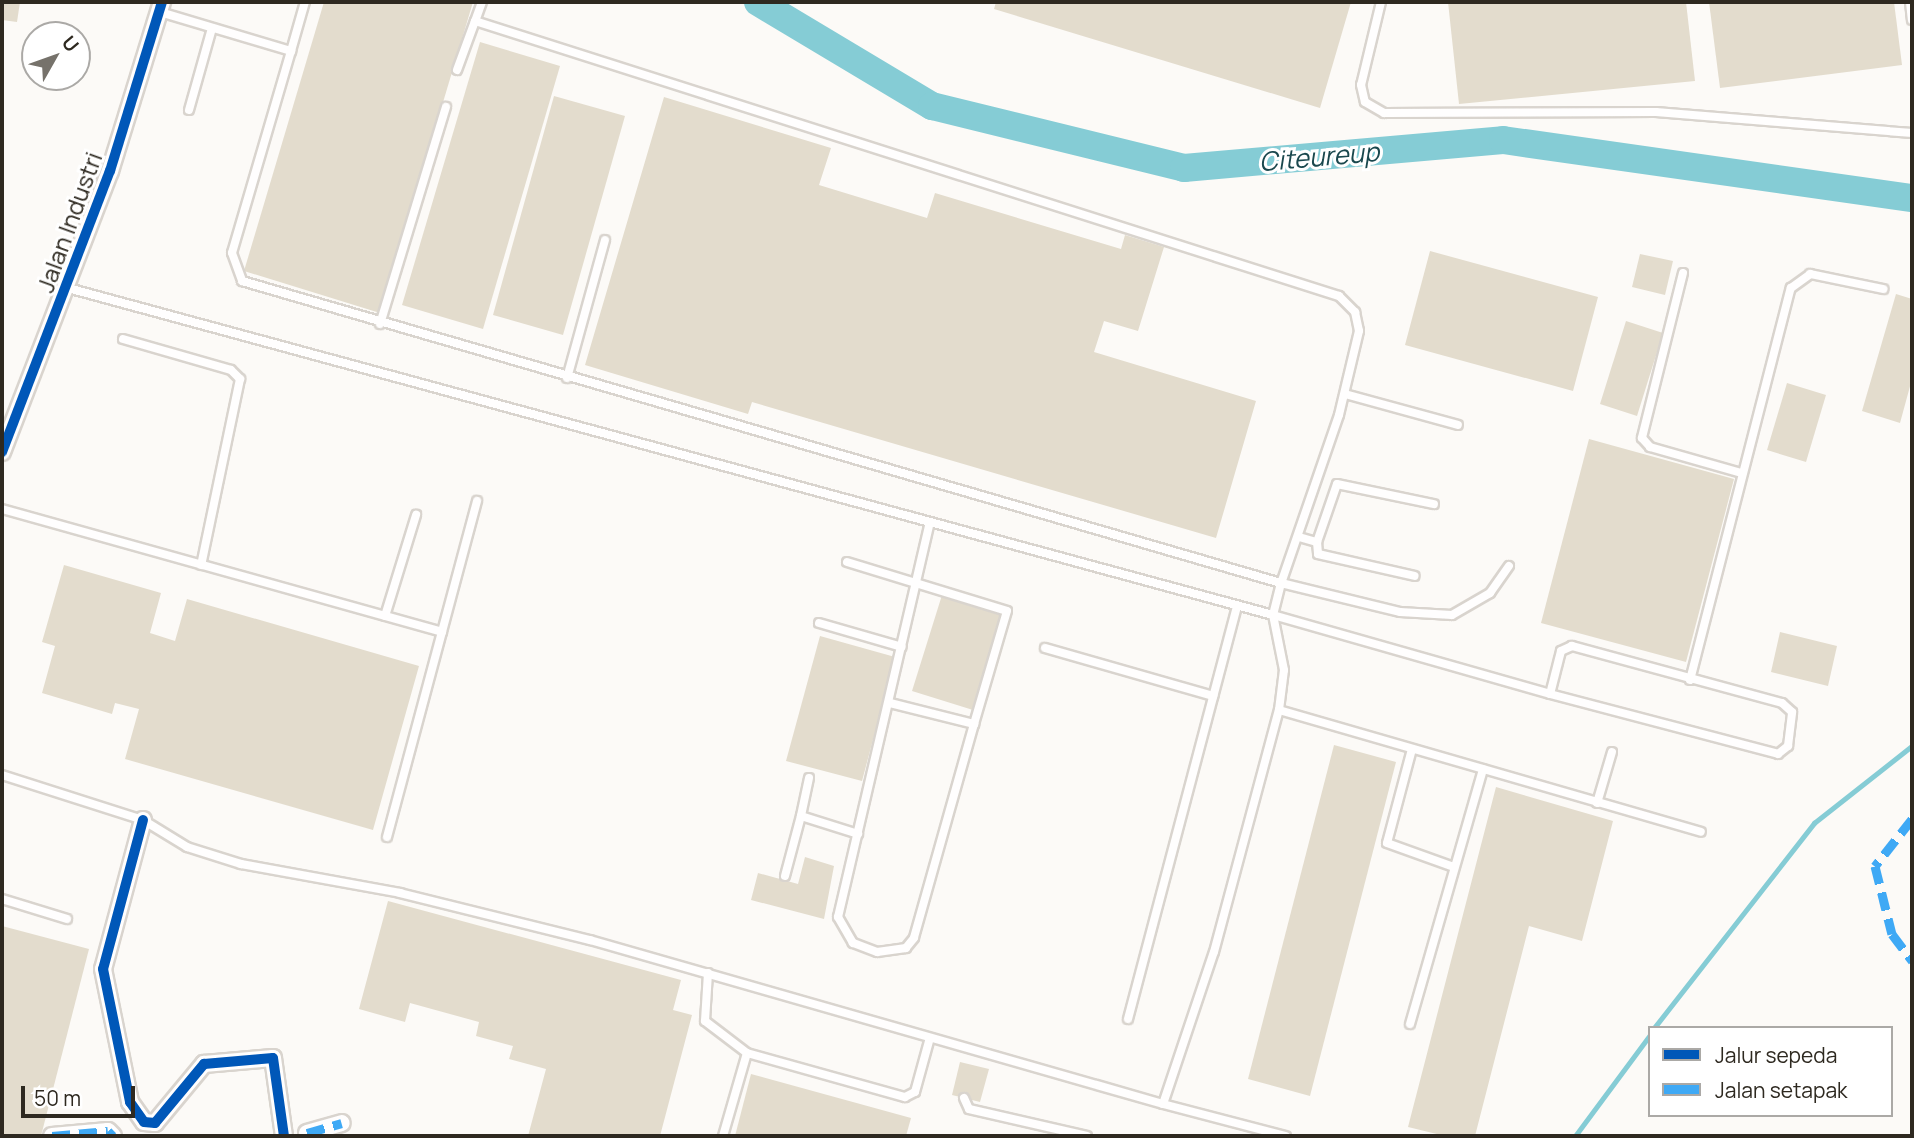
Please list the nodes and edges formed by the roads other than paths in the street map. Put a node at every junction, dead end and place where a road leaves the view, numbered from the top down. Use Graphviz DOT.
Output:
graph roads {
  1 [pos="306,2"];
  2 [pos="482,2"];
  3 [pos="1381,2"];
  4 [pos="1910,2"];
  5 [pos="161,7"];
  6 [pos="1912,20"];
  7 [pos="475,22"];
  8 [pos="212,27"];
  9 [pos="291,51"];
  10 [pos="457,70"];
  11 [pos="446,107"];
  12 [pos="189,110"];
  13 [pos="1912,133"];
  14 [pos="606,240"];
  15 [pos="1683,273"];
  16 [pos="68,288"];
  17 [pos="1884,289"];
  18 [pos="380,324"];
  19 [pos="123,339"];
  20 [pos="568,378"];
  21 [pos="1345,394"];
  22 [pos="1458,425"];
  23 [pos="2,452"];
  24 [pos="1741,472"];
  25 [pos="477,501"];
  26 [pos="1434,504"];
  27 [pos="2,509"];
  28 [pos="416,515"];
  29 [pos="929,526"];
  30 [pos="1299,537"];
  31 [pos="1317,542"];
  32 [pos="847,562"];
  33 [pos="201,565"];
  34 [pos="1510,566"];
  35 [pos="1415,576"];
  36 [pos="917,582"];
  37 [pos="1282,583"];
  38 [pos="1237,606"];
  39 [pos="1273,615"];
  40 [pos="385,616"];
  41 [pos="819,623"];
  42 [pos="442,632"];
  43 [pos="902,647"];
  44 [pos="1045,649"];
  45 [pos="1690,680"];
  46 [pos="1550,694"];
  47 [pos="1213,696"];
  48 [pos="890,703"];
  49 [pos="1279,710"];
  50 [pos="974,724"];
  51 [pos="1412,749"];
  52 [pos="1612,752"];
  53 [pos="1483,769"];
  54 [pos="2,775"];
  55 [pos="809,778"];
  56 [pos="1597,803"];
  57 [pos="801,816"];
  58 [pos="143,820"];
  59 [pos="1701,832"];
  60 [pos="858,834"];
  61 [pos="387,838"];
  62 [pos="1454,867"];
  63 [pos="785,876"];
  64 [pos="2,899"];
  65 [pos="67,919"];
  66 [pos="708,973"];
  67 [pos="1128,1018"];
  68 [pos="1409,1024"];
  69 [pos="929,1041"];
  70 [pos="747,1054"];
  71 [pos="964,1098"];
  72 [pos="1163,1104"];
  73 [pos="342,1123"];
  74 [pos="303,1135"];
  75 [pos="52,1136"];
  76 [pos="113,1136"];
  77 [pos="284,1136"];
  78 [pos="723,1136"];
  79 [pos="1087,1136"];
  80 [pos="1286,1136"];
  1 -- 9 [label="lane"];
  2 -- 7 [label="lane"];
  3 -- 13 [label="lane"];
  4 -- 6 [label="lane"];
  5 -- 8 [label="lane"];
  5 -- 16 [label="street, Jalan Industri"];
  7 -- 10 [label="lane"];
  7 -- 21 [label="lane"];
  8 -- 9 [label="lane"];
  8 -- 12 [label="lane"];
  9 -- 18 [label="lane"];
  11 -- 18 [label="lane"];
  14 -- 20 [label="lane"];
  15 -- 24 [label="lane"];
  16 -- 23 [label="street, Jalan Industri"];
  16 -- 29 [label="lane"];
  17 -- 24 [label="lane"];
  18 -- 20 [label="lane"];
  19 -- 33 [label="lane"];
  20 -- 37 [label="lane"];
  21 -- 22 [label="lane"];
  21 -- 30 [label="lane"];
  24 -- 45 [label="lane"];
  25 -- 42 [label="lane"];
  26 -- 31 [label="lane"];
  27 -- 33 [label="lane"];
  28 -- 40 [label="lane"];
  29 -- 36 [label="lane"];
  29 -- 38 [label="lane"];
  30 -- 31 [label="lane"];
  30 -- 37 [label="lane"];
  31 -- 35 [label="lane"];
  32 -- 36 [label="lane"];
  33 -- 40 [label="lane"];
  34 -- 37 [label="lane"];
  36 -- 43 [label="lane"];
  36 -- 50 [label="lane"];
  37 -- 39 [label="lane"];
  38 -- 39 [label="lane"];
  38 -- 47 [label="lane"];
  39 -- 46 [label="lane"];
  39 -- 49 [label="lane"];
  40 -- 42 [label="lane"];
  41 -- 43 [label="lane"];
  42 -- 61 [label="lane"];
  43 -- 48 [label="lane"];
  44 -- 47 [label="lane"];
  45 -- 46 [label="lane"];
  45 -- 46 [label="lane"];
  47 -- 67 [label="lane"];
  48 -- 50 [label="lane"];
  48 -- 60 [label="lane"];
  49 -- 51 [label="lane"];
  49 -- 72 [label="lane"];
  50 -- 60 [label="lane"];
  51 -- 53 [label="lane"];
  51 -- 62 [label="lane"];
  52 -- 56 [label="lane"];
  53 -- 56 [label="lane"];
  53 -- 62 [label="lane"];
  54 -- 58 [label="lane"];
  55 -- 57 [label="lane"];
  56 -- 59 [label="lane"];
  57 -- 60 [label="lane"];
  57 -- 63 [label="lane"];
  58 -- 66 [label="lane"];
  58 -- 77 [label="street"];
  62 -- 68 [label="lane"];
  64 -- 65 [label="lane"];
  66 -- 69 [label="lane"];
  66 -- 70 [label="lane"];
  69 -- 70 [label="lane"];
  69 -- 72 [label="lane"];
  70 -- 78 [label="lane"];
  71 -- 79 [label="lane"];
  72 -- 80 [label="lane"];
  73 -- 74 [label="street"];
  75 -- 76 [label="street"];
}
